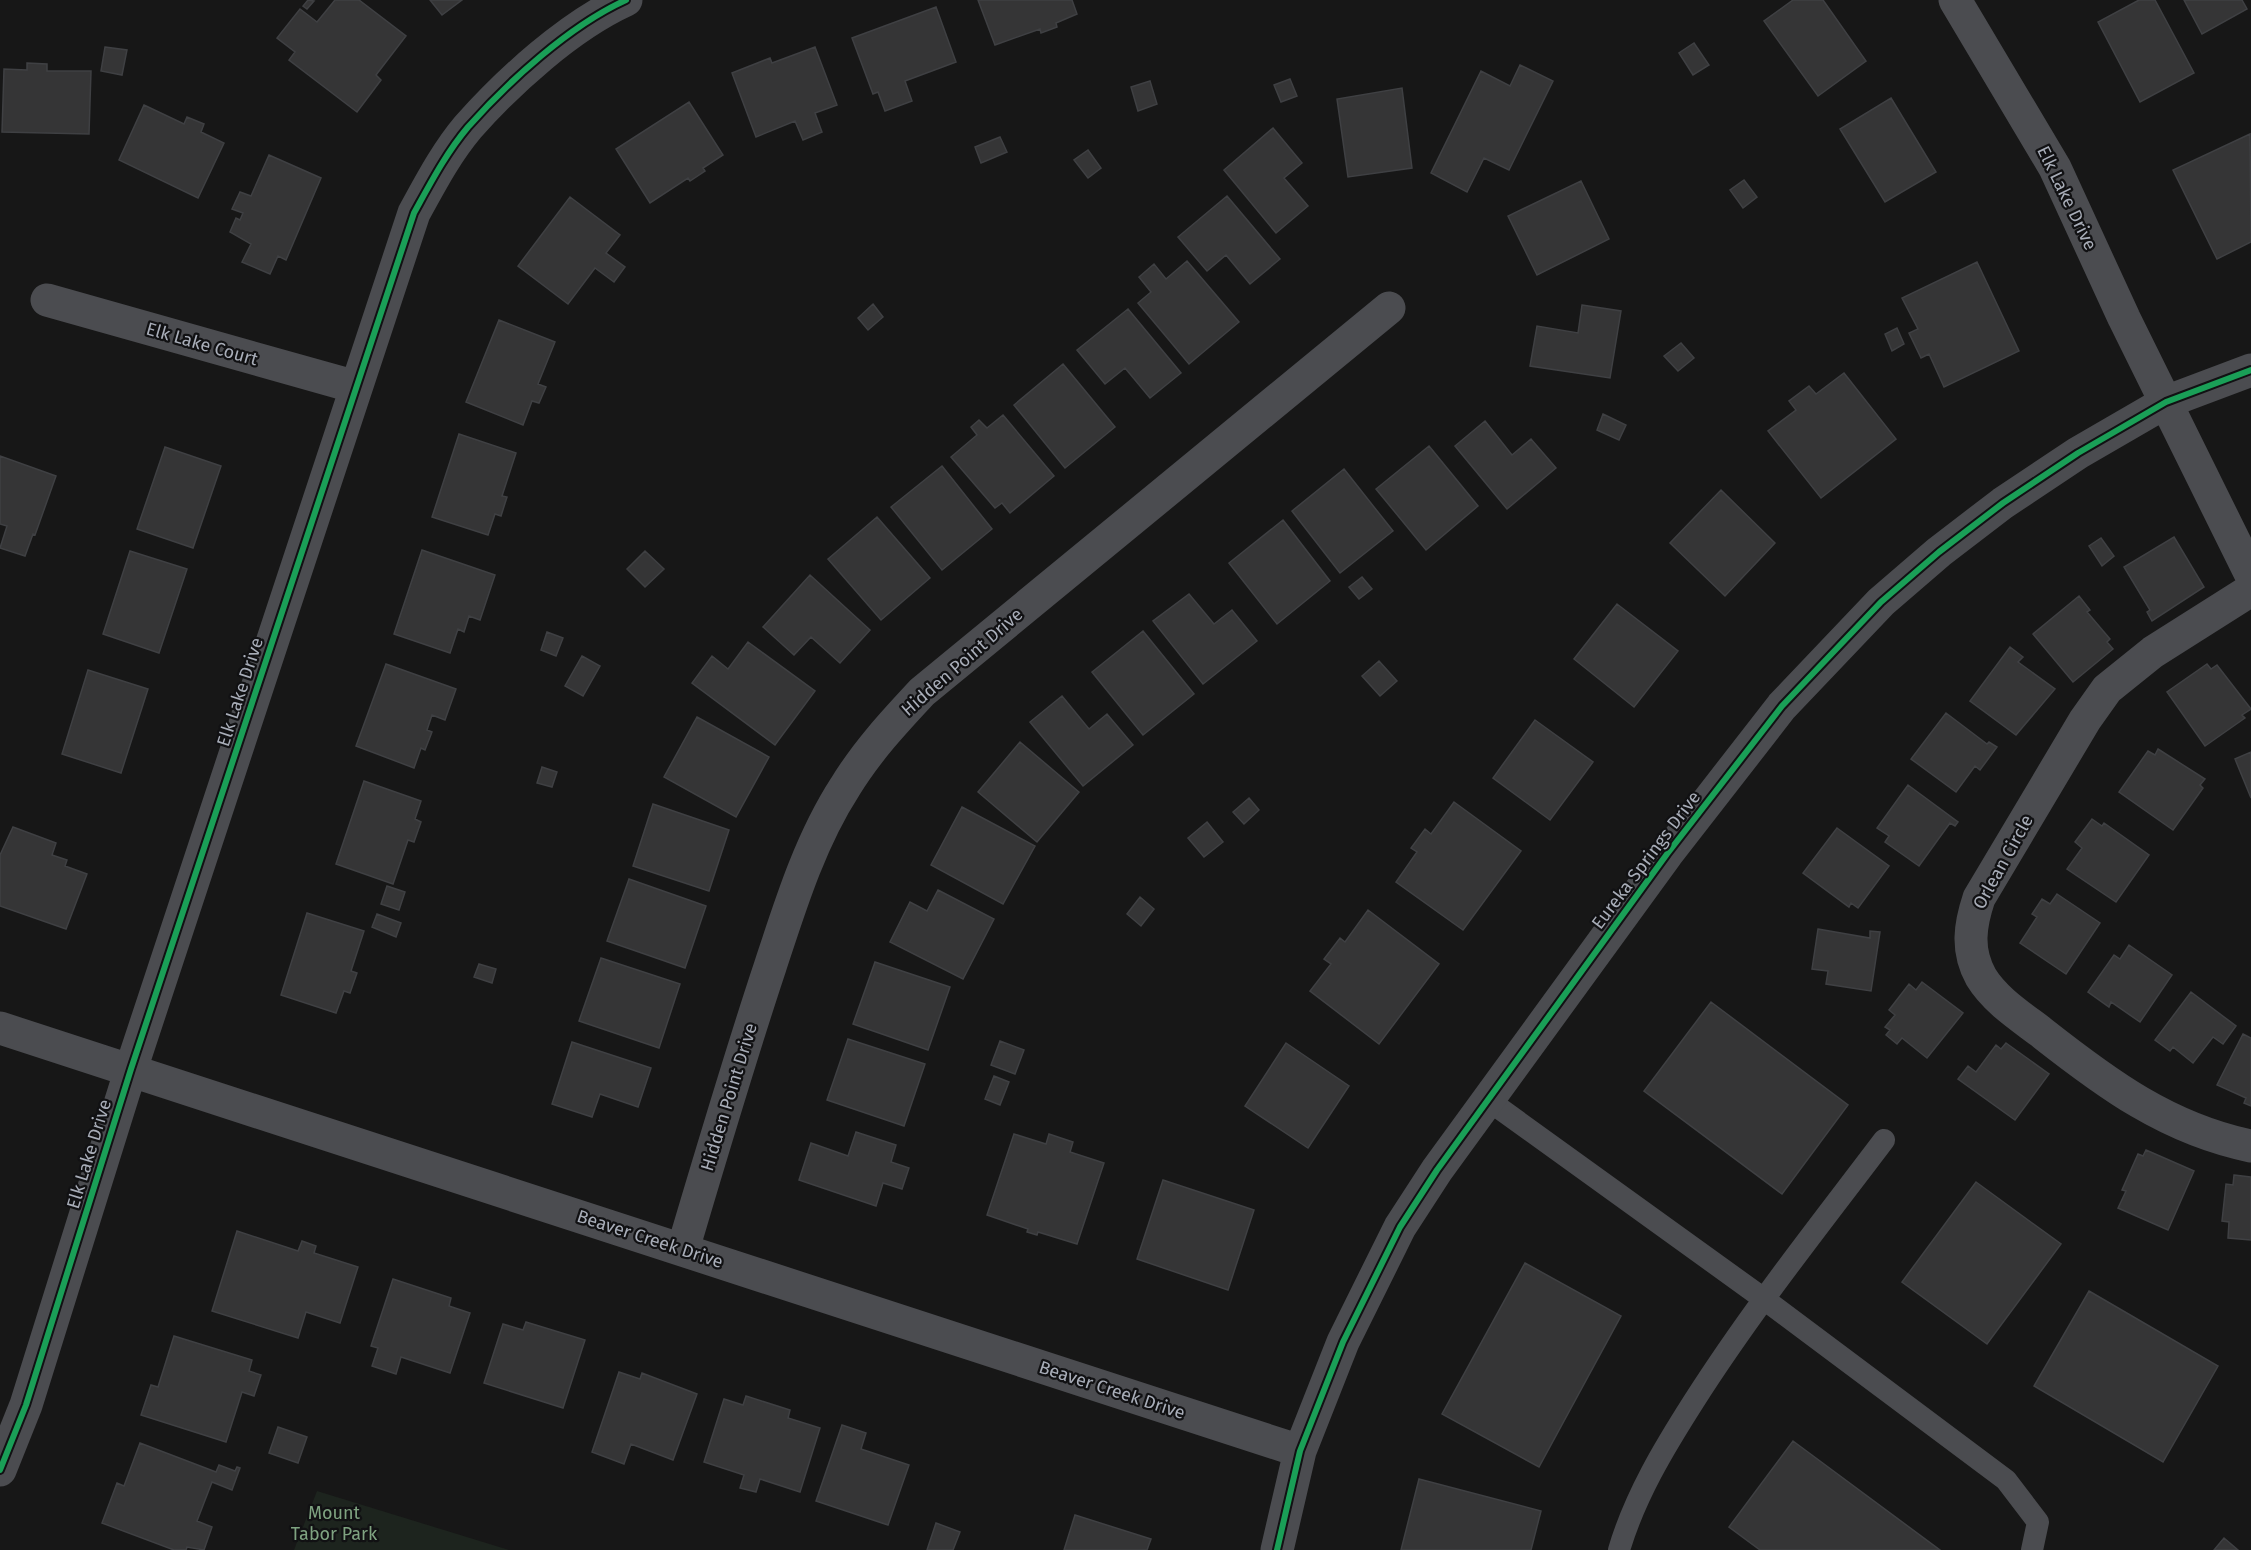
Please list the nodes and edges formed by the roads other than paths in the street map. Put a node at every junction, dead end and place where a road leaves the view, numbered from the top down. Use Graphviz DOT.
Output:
graph roads {
  1 [pos="626,0"];
  2 [pos="1955,0"];
  3 [pos="47,300"];
  4 [pos="1389,308"];
  5 [pos="2251,370"];
  6 [pos="356,387"];
  7 [pos="2166,402"];
  8 [pos="2251,575"];
  9 [pos="2251,590"];
  10 [pos="0,1028"];
  11 [pos="131,1069"];
  12 [pos="1488,1100"];
  13 [pos="1884,1140"];
  14 [pos="2251,1146"];
  15 [pos="683,1249"];
  16 [pos="1764,1299"];
  17 [pos="1300,1451"];
  18 [pos="0,1470"];
  19 [pos="1277,1550"];
  20 [pos="1618,1550"];
  21 [pos="2032,1550"];
  1 -- 6 [label="street, Elk Lake Drive"];
  2 -- 7 [label="street, Elk Lake Drive"];
  3 -- 6 [label="street, Elk Lake Court"];
  4 -- 15 [label="street, Hidden Point Drive"];
  5 -- 7 [label="street, Eureka Springs Drive"];
  6 -- 11 [label="street, Elk Lake Drive"];
  7 -- 8 [label="street"];
  7 -- 12 [label="street, Eureka Springs Drive"];
  9 -- 14 [label="street, Orlean Circle"];
  10 -- 11 [label="street, Beaver Creek Drive"];
  11 -- 15 [label="street, Beaver Creek Drive"];
  11 -- 18 [label="street, Elk Lake Drive"];
  12 -- 16 [label="lane"];
  12 -- 17 [label="street, Eureka Springs Drive"];
  13 -- 16 [label="lane"];
  15 -- 17 [label="street, Beaver Creek Drive"];
  16 -- 20 [label="lane"];
  16 -- 21 [label="lane"];
  17 -- 19 [label="street, Eureka Springs Drive"];
}
